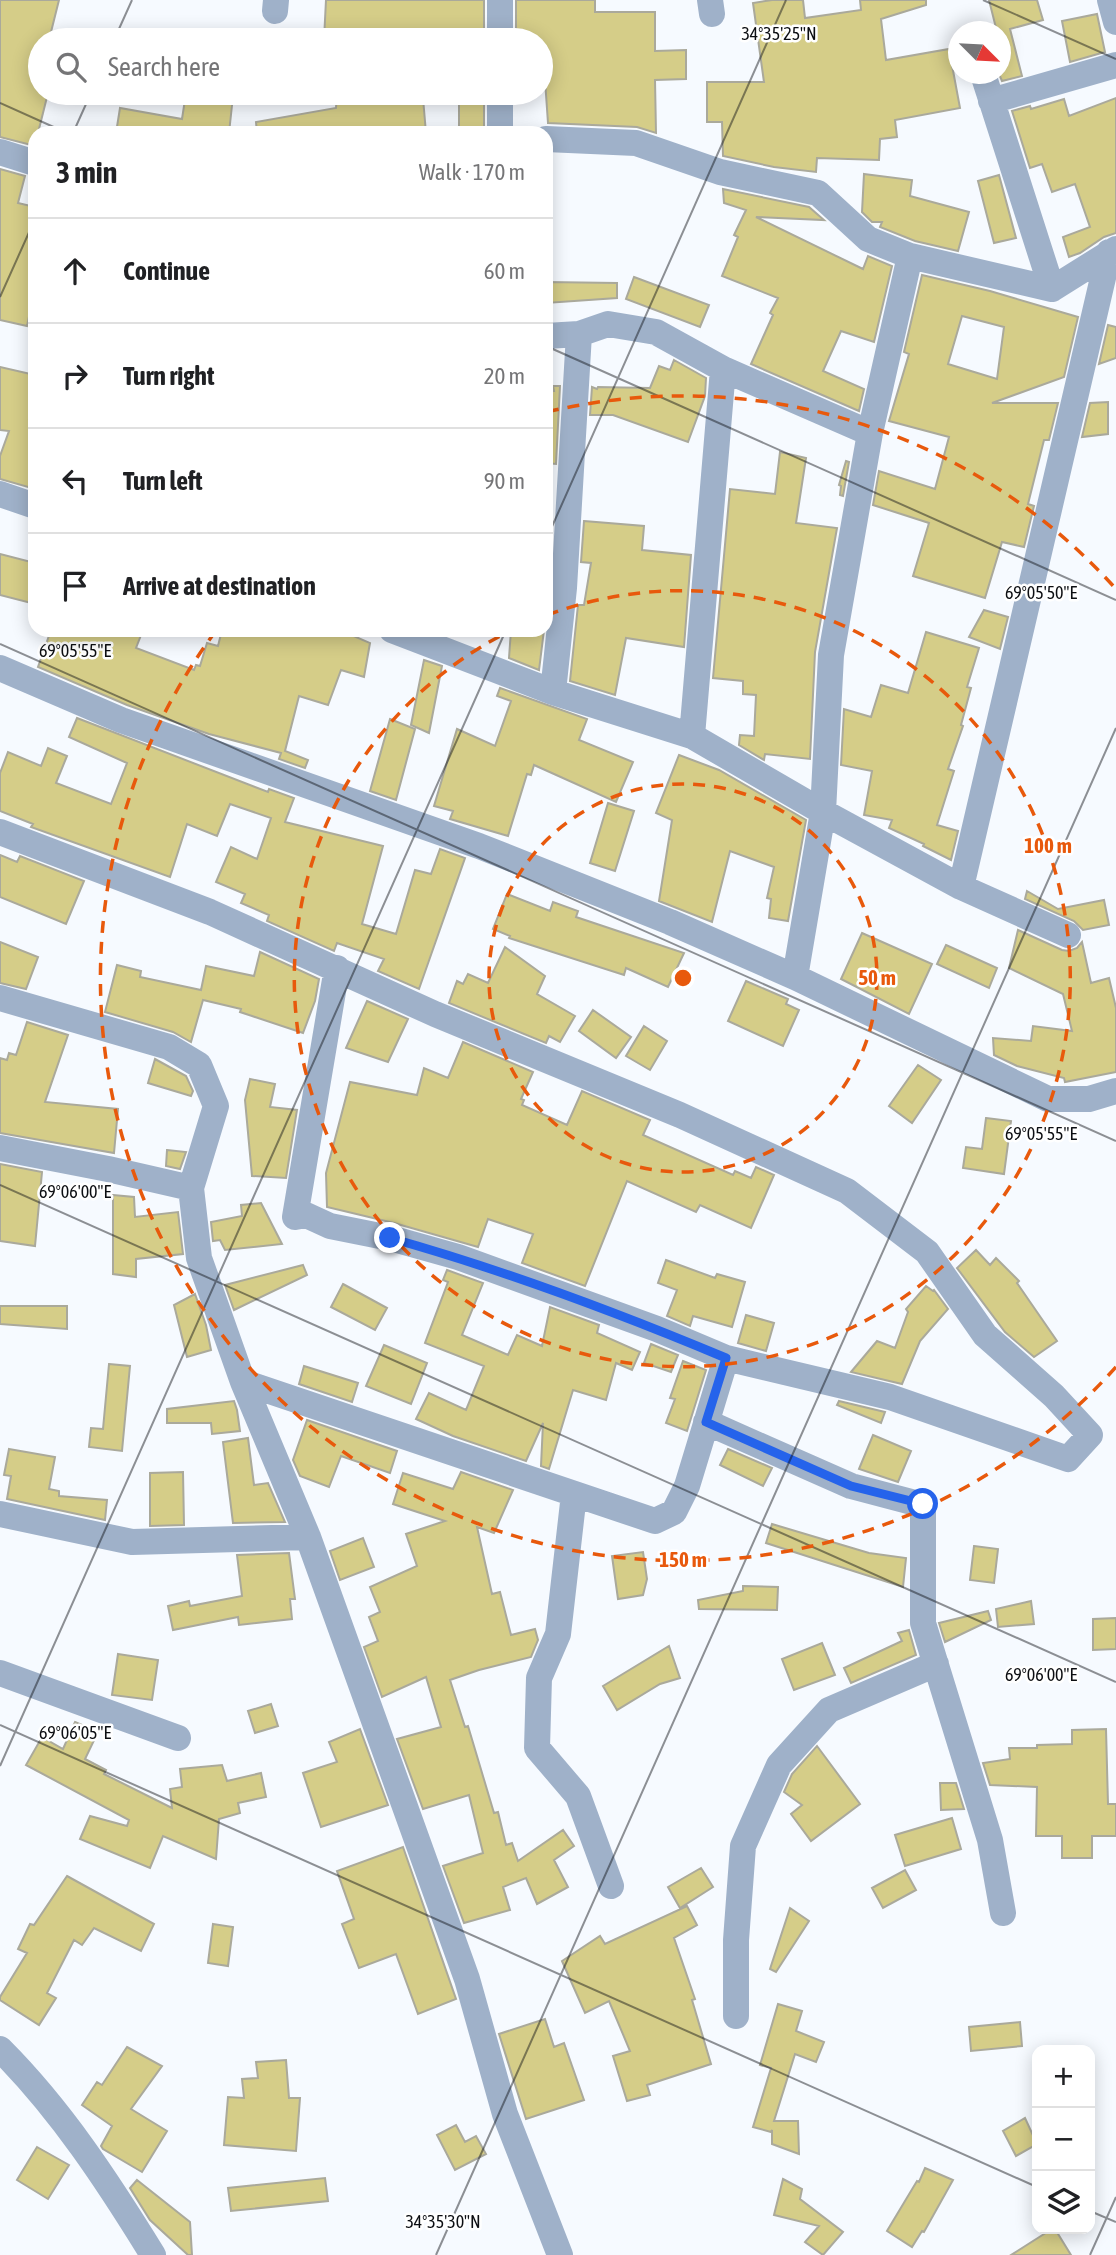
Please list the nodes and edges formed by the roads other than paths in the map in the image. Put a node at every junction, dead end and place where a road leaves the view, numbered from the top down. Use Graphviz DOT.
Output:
graph roads {
  1 [pos="500,0"];
  2 [pos="1110,0"];
  3 [pos="1116,22"];
  4 [pos="500,28"];
  5 [pos="1116,65"];
  6 [pos="986,84"];
  7 [pos="991,101"];
  8 [pos="500,105"];
  9 [pos="500,126"];
  10 [pos="553,139"];
  11 [pos="0,152"];
  12 [pos="28,161"];
  13 [pos="1113,250"];
  14 [pos="910,256"];
  15 [pos="1052,289"];
  16 [pos="579,334"];
  17 [pos="553,336"];
  18 [pos="723,369"];
  19 [pos="870,433"];
  20 [pos="0,494"];
  21 [pos="28,504"];
  22 [pos="438,638"];
  23 [pos="0,668"];
  24 [pos="553,692"];
  25 [pos="692,736"];
  26 [pos="823,812"];
  27 [pos="0,832"];
  28 [pos="961,887"];
  29 [pos="1068,935"];
  30 [pos="337,968"];
  31 [pos="795,977"];
  32 [pos="0,998"];
  33 [pos="1116,1091"];
  34 [pos="0,1148"];
  35 [pos="191,1188"];
  36 [pos="726,1358"];
  37 [pos="243,1382"];
  38 [pos="706,1422"];
  39 [pos="574,1494"];
  40 [pos="0,1514"];
  41 [pos="309,1536"];
  42 [pos="936,1664"];
  43 [pos="0,1672"];
  44 [pos="178,1738"];
  45 [pos="611,1886"];
  46 [pos="1003,1913"];
  47 [pos="736,2016"];
  48 [pos="0,2049"];
  49 [pos="153,2255"];
  50 [pos="560,2255"];
  1 -- 4 [label="street"];
  2 -- 3 [label="street"];
  5 -- 7 [label="street"];
  6 -- 7 [label="street"];
  7 -- 15 [label="street"];
  8 -- 9 [label="street"];
  10 -- 14 [label="street"];
  11 -- 12 [label="street"];
  13 -- 15 [label="street"];
  13 -- 28 [label="street"];
  14 -- 15 [label="street"];
  14 -- 19 [label="street"];
  16 -- 17 [label="street"];
  16 -- 18 [label="street"];
  16 -- 24 [label="street"];
  18 -- 19 [label="street"];
  18 -- 25 [label="street"];
  19 -- 26 [label="street"];
  20 -- 21 [label="street"];
  22 -- 24 [label="street"];
  23 -- 31 [label="street"];
  24 -- 25 [label="street"];
  25 -- 26 [label="street"];
  26 -- 28 [label="street"];
  26 -- 31 [label="street"];
  27 -- 30 [label="street"];
  28 -- 29 [label="street"];
  30 -- 36 [label="street"];
  30 -- 36 [label="street"];
  31 -- 33 [label="street"];
  32 -- 35 [label="street"];
  34 -- 35 [label="street"];
  35 -- 37 [label="street"];
  36 -- 38 [label="street"];
  37 -- 39 [label="street"];
  37 -- 41 [label="street"];
  38 -- 39 [label="street"];
  38 -- 42 [label="street"];
  39 -- 45 [label="street"];
  40 -- 41 [label="street"];
  41 -- 50 [label="street"];
  42 -- 46 [label="street"];
  42 -- 47 [label="street"];
  43 -- 44 [label="street"];
  48 -- 49 [label="street"];
}
